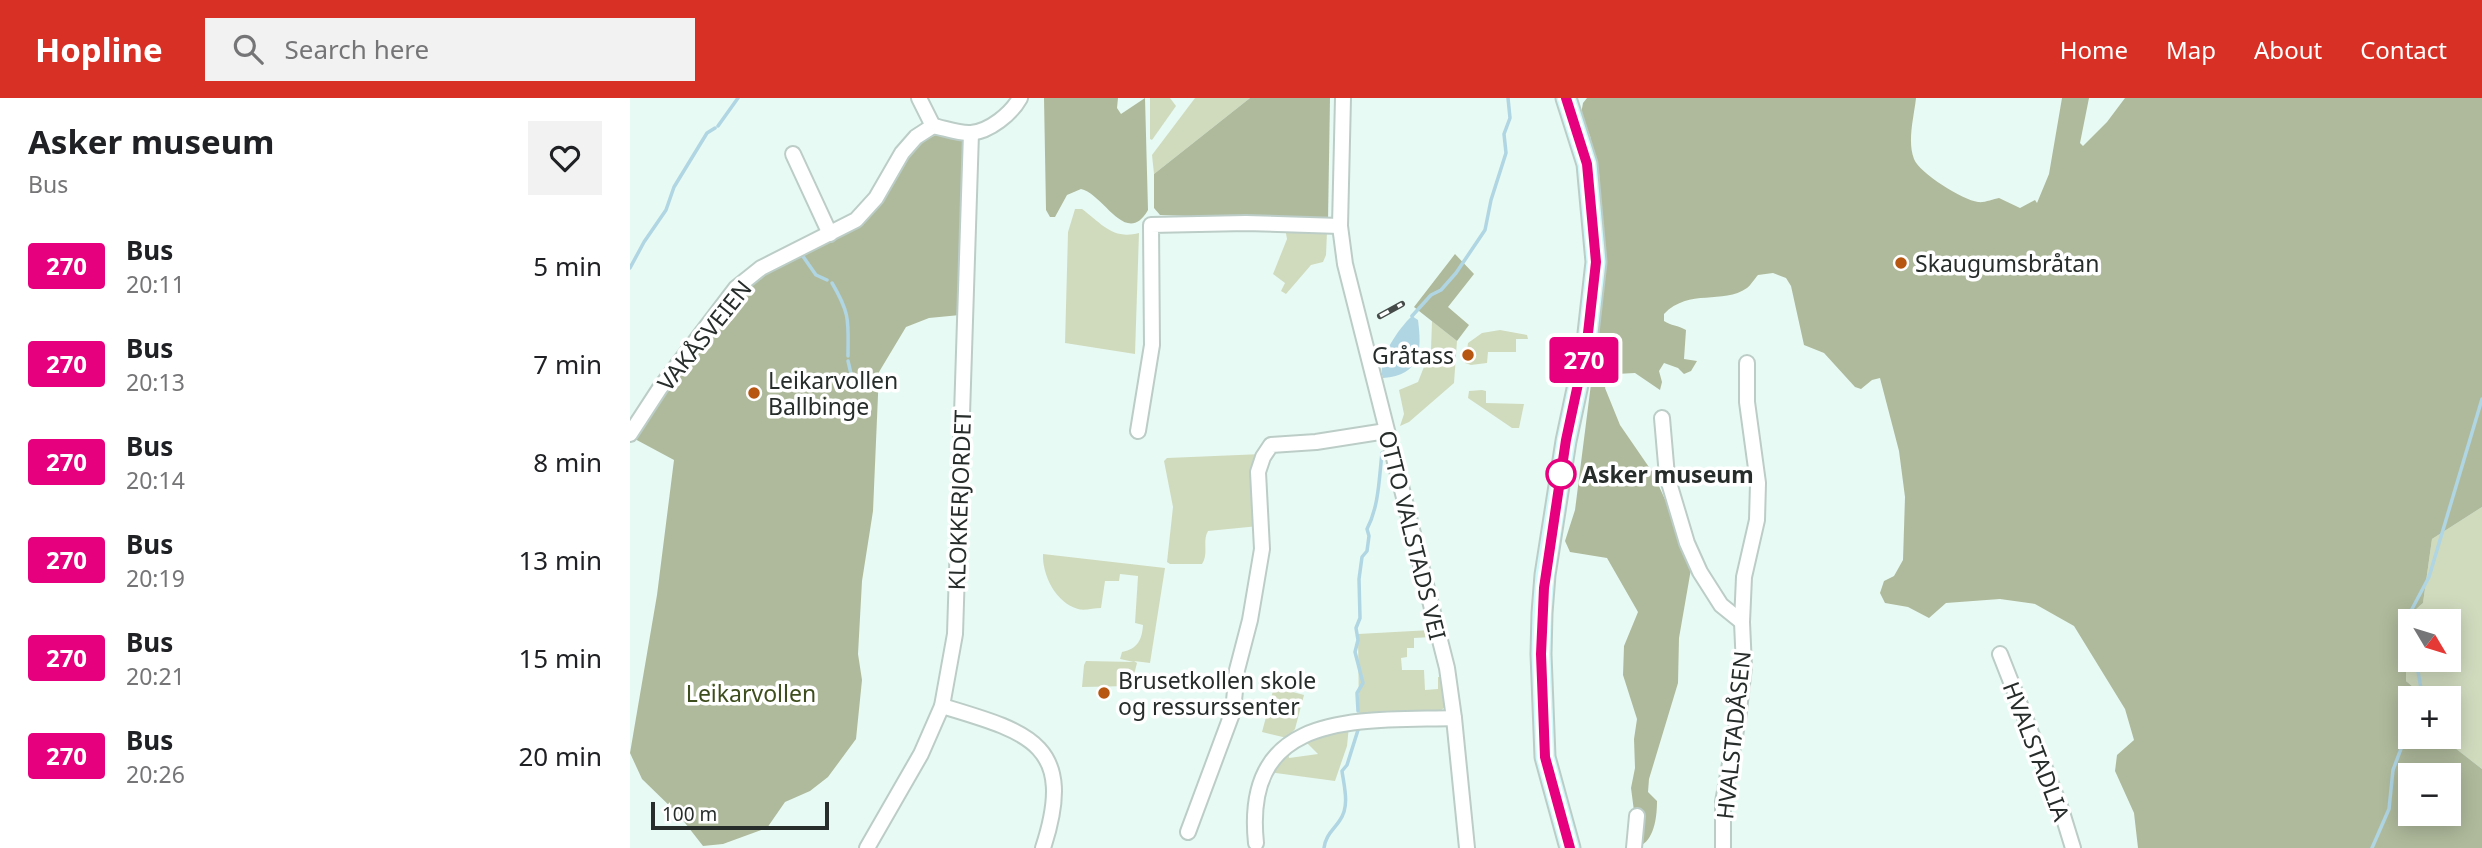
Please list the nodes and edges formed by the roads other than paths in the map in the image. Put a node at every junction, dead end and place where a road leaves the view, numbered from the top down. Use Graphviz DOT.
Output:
graph roads {
  1 [pos="919,98"];
  2 [pos="1020,98"];
  3 [pos="1343,98"];
  4 [pos="1566,98"];
  5 [pos="933,126"];
  6 [pos="971,133"];
  7 [pos="793,154"];
  8 [pos="1340,226"];
  9 [pos="830,234"];
  10 [pos="1747,363"];
  11 [pos="1662,418"];
  12 [pos="1138,431"];
  13 [pos="1386,431"];
  14 [pos="630,434"];
  15 [pos="1742,622"];
  16 [pos="2000,654"];
  17 [pos="942,706"];
  18 [pos="1454,719"];
  19 [pos="1637,816"];
  20 [pos="1188,832"];
  21 [pos="1256,843"];
  22 [pos="867,848"];
  23 [pos="1043,848"];
  24 [pos="1467,848"];
  25 [pos="1570,848"];
  26 [pos="1634,848"];
  27 [pos="1723,848"];
  28 [pos="2073,848"];
  1 -- 5 [label="street"];
  2 -- 6 [label="street"];
  3 -- 8 [label="street, OTTO VALSTADS VEI"];
  4 -- 25 [label="main road"];
  5 -- 6 [label="street"];
  5 -- 9 [label="street, VAKÅSVEIEN"];
  6 -- 17 [label="street, KLOKKERJORDET"];
  7 -- 9 [label="street"];
  8 -- 12 [label="street"];
  8 -- 13 [label="street, OTTO VALSTADS VEI"];
  9 -- 14 [label="street, VAKÅSVEIEN"];
  10 -- 15 [label="street, HVALSTADÅSEN"];
  11 -- 15 [label="street, HVALSTADÅSEN"];
  13 -- 18 [label="street, OTTO VALSTADS VEI"];
  13 -- 20 [label="street"];
  15 -- 27 [label="street, HVALSTADÅSEN"];
  16 -- 28 [label="street, HVALSTADLIA"];
  17 -- 22 [label="street, KLOKKERJORDET"];
  17 -- 23 [label="street"];
  18 -- 21 [label="street"];
  18 -- 24 [label="street, OTTO VALSTADS VEI"];
  19 -- 26 [label="street"];
}
